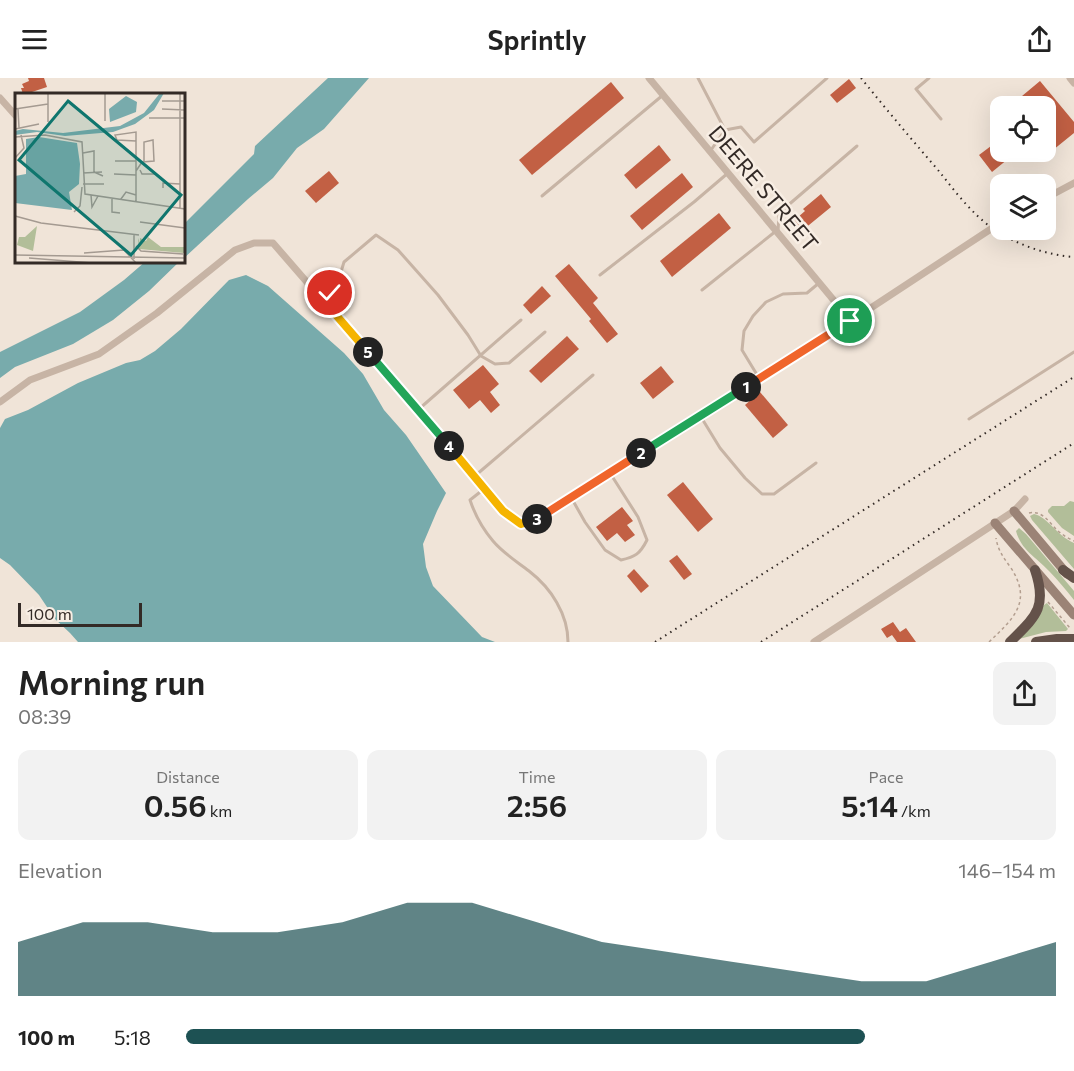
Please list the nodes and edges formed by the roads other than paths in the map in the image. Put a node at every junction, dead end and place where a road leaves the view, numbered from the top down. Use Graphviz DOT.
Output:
graph roads {
  1 [pos="649,78"];
  2 [pos="698,78"];
  3 [pos="827,78"];
  4 [pos="929,78"];
  5 [pos="1070,78"];
  6 [pos="1074,83"];
  7 [pos="663,94"];
  8 [pos="0,98"];
  9 [pos="15,115"];
  10 [pos="941,118"];
  11 [pos="725,130"];
  12 [pos="857,146"];
  13 [pos="710,151"];
  14 [pos="728,173"];
  15 [pos="1074,183"];
  16 [pos="1056,193"];
  17 [pos="542,196"];
  18 [pos="990,230"];
  19 [pos="777,232"];
  20 [pos="600,274"];
  21 [pos="819,283"];
  22 [pos="702,290"];
  23 [pos="323,300"];
  24 [pos="521,320"];
  25 [pos="850,321"];
  26 [pos="545,332"];
  27 [pos="1074,352"];
  28 [pos="481,356"];
  29 [pos="593,375"];
  30 [pos="759,378"];
  31 [pos="0,402"];
  32 [pos="418,410"];
  33 [pos="700,416"];
  34 [pos="969,419"];
  35 [pos="816,463"];
  36 [pos="610,473"];
  37 [pos="475,476"];
  38 [pos="485,488"];
  39 [pos="571,497"];
  40 [pos="1025,499"];
  41 [pos="1014,511"];
  42 [pos="995,523"];
  43 [pos="1035,570"];
  44 [pos="1063,570"];
  45 [pos="1074,578"];
  46 [pos="1074,583"];
  47 [pos="1074,615"];
  48 [pos="1072,635"];
  49 [pos="568,642"];
  50 [pos="814,642"];
  51 [pos="1010,642"];
  52 [pos="1036,642"];
  1 -- 7 [label="street, DEERE STREET"];
  2 -- 11 [label="lane"];
  3 -- 11 [label="lane"];
  4 -- 10 [label="lane"];
  5 -- 6 [label="street"];
  7 -- 13 [label="street, DEERE STREET"];
  7 -- 17 [label="lane"];
  8 -- 9 [label="street"];
  11 -- 13 [label="lane"];
  12 -- 19 [label="lane"];
  13 -- 14 [label="street, DEERE STREET"];
  14 -- 19 [label="street, DEERE STREET"];
  14 -- 20 [label="lane"];
  15 -- 16 [label="street"];
  18 -- 25 [label="street"];
  19 -- 21 [label="street, DEERE STREET"];
  19 -- 22 [label="lane"];
  21 -- 25 [label="street, DEERE STREET"];
  21 -- 30 [label="lane"];
  23 -- 28 [label="lane"];
  23 -- 31 [label="street"];
  23 -- 32 [label="street"];
  24 -- 28 [label="lane"];
  25 -- 30 [label="street"];
  26 -- 28 [label="lane"];
  27 -- 34 [label="lane"];
  28 -- 32 [label="lane"];
  29 -- 37 [label="lane"];
  30 -- 33 [label="street"];
  32 -- 37 [label="street"];
  33 -- 35 [label="lane"];
  33 -- 36 [label="street"];
  36 -- 39 [label="street"];
  36 -- 39 [label="lane"];
  37 -- 38 [label="street"];
  38 -- 39 [label="street"];
  38 -- 49 [label="lane"];
  40 -- 41 [label="street"];
  41 -- 42 [label="street"];
  41 -- 44 [label="main road"];
  42 -- 43 [label="main road"];
  42 -- 50 [label="street"];
  43 -- 47 [label="main road"];
  43 -- 51 [label="highway"];
  44 -- 45 [label="highway"];
  44 -- 46 [label="main road"];
  48 -- 52 [label="highway"];
}
